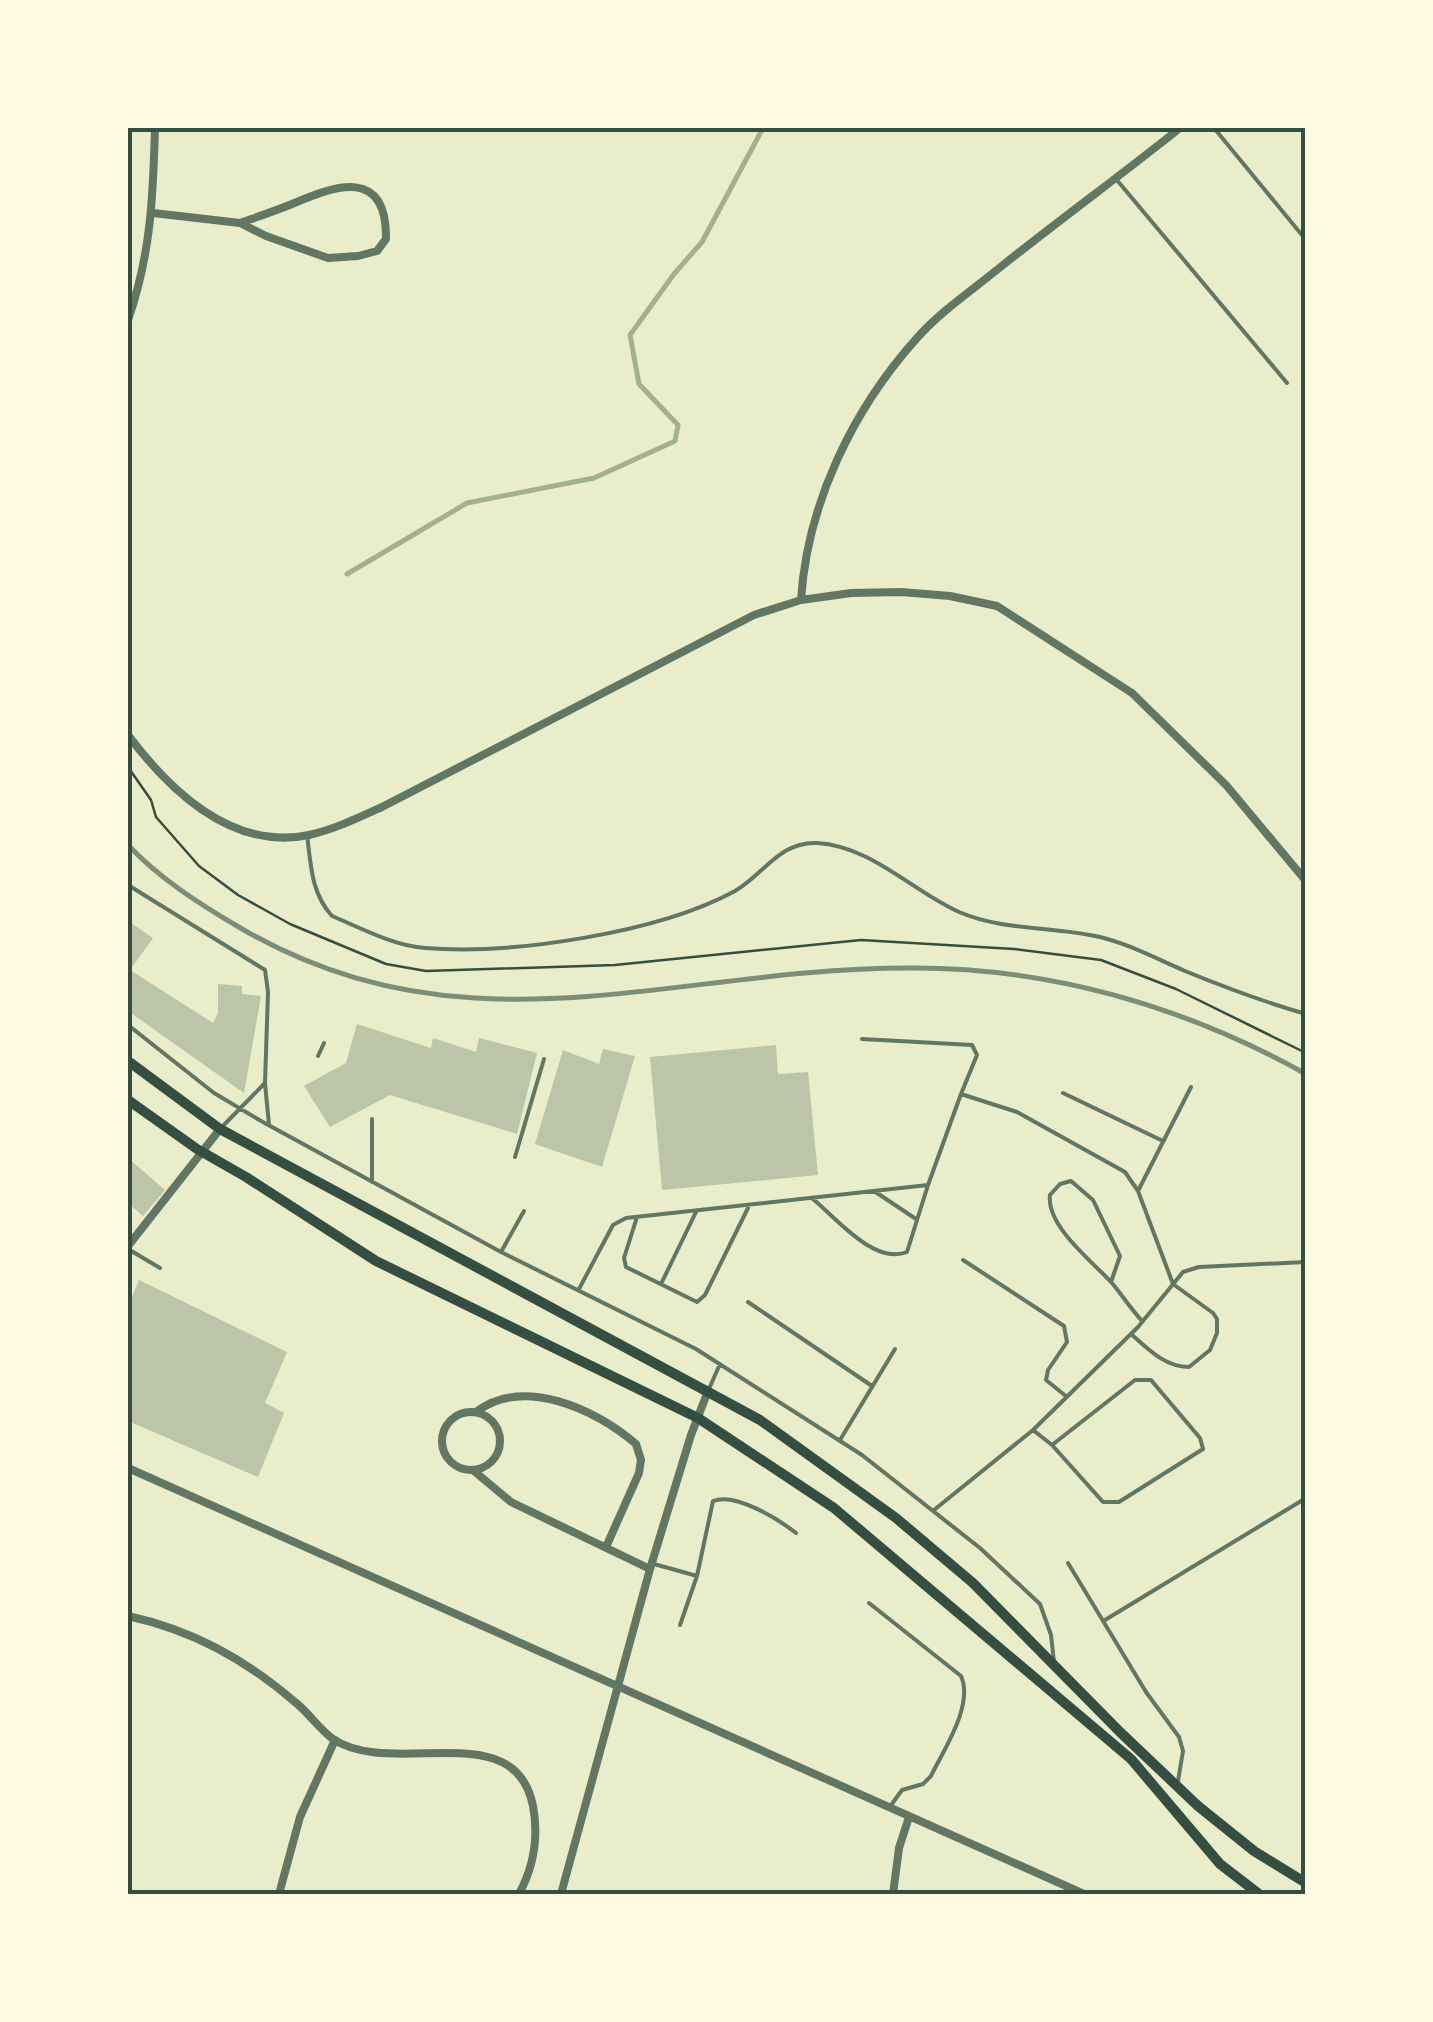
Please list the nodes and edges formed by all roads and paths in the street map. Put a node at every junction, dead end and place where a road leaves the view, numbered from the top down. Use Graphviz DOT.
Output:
graph roads {
  1 [pos="155,128"];
  2 [pos="1180,128"];
  3 [pos="1214,128"];
  4 [pos="1116,179"];
  5 [pos="153,213"];
  6 [pos="240,223"];
  7 [pos="1306,240"];
  8 [pos="128,320"];
  9 [pos="1286,383"];
  10 [pos="802,600"];
  11 [pos="128,736"];
  12 [pos="128,767"];
  13 [pos="306,835"];
  14 [pos="1306,881"];
  15 [pos="128,884"];
  16 [pos="1306,1014"];
  17 [pos="128,1026"];
  18 [pos="862,1040"];
  19 [pos="324,1044"];
  20 [pos="1306,1053"];
  21 [pos="318,1056"];
  22 [pos="544,1059"];
  23 [pos="128,1060"];
  24 [pos="264,1083"];
  25 [pos="1191,1087"];
  26 [pos="1064,1093"];
  27 [pos="961,1094"];
  28 [pos="128,1100"];
  29 [pos="240,1108"];
  30 [pos="372,1119"];
  31 [pos="269,1125"];
  32 [pos="220,1129"];
  33 [pos="1163,1142"];
  34 [pos="202,1152"];
  35 [pos="515,1157"];
  36 [pos="372,1182"];
  37 [pos="928,1185"];
  38 [pos="874,1191"];
  39 [pos="1138,1191"];
  40 [pos="813,1198"];
  41 [pos="748,1206"];
  42 [pos="524,1211"];
  43 [pos="696,1212"];
  44 [pos="637,1217"];
  45 [pos="918,1219"];
  46 [pos="128,1248"];
  47 [pos="501,1252"];
  48 [pos="963,1260"];
  49 [pos="1306,1262"];
  50 [pos="160,1268"];
  51 [pos="1175,1281"];
  52 [pos="1111,1282"];
  53 [pos="661,1284"];
  54 [pos="579,1289"];
  55 [pos="748,1302"];
  56 [pos="1142,1322"];
  57 [pos="1131,1334"];
  58 [pos="894,1349"];
  59 [pos="720,1364"];
  60 [pos="872,1386"];
  61 [pos="708,1391"];
  62 [pos="1067,1397"];
  63 [pos="476,1412"];
  64 [pos="698,1418"];
  65 [pos="1033,1430"];
  66 [pos="840,1440"];
  67 [pos="1052,1445"];
  68 [pos="128,1468"];
  69 [pos="474,1471"];
  70 [pos="1306,1498"];
  71 [pos="934,1510"];
  72 [pos="796,1533"];
  73 [pos="606,1548"];
  74 [pos="1068,1563"];
  75 [pos="651,1566"];
  76 [pos="698,1576"];
  77 [pos="869,1603"];
  78 [pos="128,1616"];
  79 [pos="1106,1620"];
  80 [pos="680,1625"];
  81 [pos="1054,1662"];
  82 [pos="619,1689"];
  83 [pos="335,1740"];
  84 [pos="1177,1786"];
  85 [pos="889,1808"];
  86 [pos="909,1817"];
  87 [pos="1306,1883"];
  88 [pos="279,1894"];
  89 [pos="519,1894"];
  90 [pos="561,1894"];
  91 [pos="893,1894"];
  92 [pos="1084,1894"];
  93 [pos="1259,1894"];
  1 -- 5 [label="street"];
  2 -- 4 [label="street"];
  3 -- 7 [label="lane"];
  4 -- 9 [label="lane"];
  4 -- 10 [label="street"];
  5 -- 6 [label="street"];
  5 -- 8 [label="street"];
  6 -- 6 [label="street"];
  10 -- 13 [label="street"];
  10 -- 14 [label="street"];
  11 -- 13 [label="street"];
  12 -- 20 [label="path"];
  13 -- 16 [label="lane"];
  15 -- 24 [label="lane"];
  17 -- 29 [label="lane"];
  18 -- 27 [label="lane"];
  19 -- 21 [label="lane"];
  22 -- 35 [label="lane"];
  23 -- 32 [label="main road"];
  24 -- 29 [label="lane"];
  24 -- 31 [label="lane"];
  25 -- 33 [label="lane"];
  26 -- 33 [label="lane"];
  27 -- 37 [label="lane"];
  27 -- 39 [label="lane"];
  28 -- 34 [label="main road"];
  29 -- 31 [label="lane"];
  29 -- 32 [label="lane"];
  30 -- 36 [label="lane"];
  31 -- 36 [label="lane"];
  32 -- 34 [label="street"];
  32 -- 61 [label="main road"];
  33 -- 39 [label="lane"];
  34 -- 46 [label="street"];
  34 -- 64 [label="main road"];
  36 -- 47 [label="lane"];
  37 -- 38 [label="lane"];
  37 -- 45 [label="lane"];
  38 -- 40 [label="lane"];
  38 -- 45 [label="lane"];
  39 -- 51 [label="lane"];
  40 -- 41 [label="lane"];
  40 -- 45 [label="lane"];
  41 -- 43 [label="lane"];
  41 -- 53 [label="lane"];
  42 -- 47 [label="lane"];
  43 -- 44 [label="lane"];
  43 -- 53 [label="lane"];
  44 -- 53 [label="lane"];
  44 -- 54 [label="lane"];
  46 -- 50 [label="lane"];
  47 -- 54 [label="lane"];
  48 -- 62 [label="lane"];
  49 -- 51 [label="lane"];
  51 -- 56 [label="lane"];
  51 -- 57 [label="lane"];
  52 -- 52 [label="lane"];
  52 -- 56 [label="lane"];
  54 -- 59 [label="lane"];
  55 -- 60 [label="lane"];
  56 -- 57 [label="lane"];
  57 -- 62 [label="lane"];
  58 -- 60 [label="lane"];
  59 -- 61 [label="lane"];
  59 -- 66 [label="lane"];
  60 -- 66 [label="lane"];
  61 -- 64 [label="street"];
  61 -- 81 [label="main road"];
  62 -- 65 [label="lane"];
  63 -- 69 [label="street"];
  63 -- 69 [label="street"];
  63 -- 73 [label="street"];
  64 -- 75 [label="street"];
  64 -- 93 [label="main road"];
  65 -- 67 [label="lane"];
  65 -- 71 [label="lane"];
  66 -- 71 [label="lane"];
  67 -- 67 [label="lane"];
  68 -- 82 [label="street"];
  69 -- 73 [label="street"];
  70 -- 79 [label="lane"];
  71 -- 81 [label="lane"];
  72 -- 76 [label="lane"];
  73 -- 75 [label="street"];
  74 -- 79 [label="lane"];
  75 -- 76 [label="lane"];
  75 -- 82 [label="street"];
  76 -- 80 [label="lane"];
  77 -- 85 [label="lane"];
  78 -- 83 [label="street"];
  79 -- 84 [label="lane"];
  81 -- 84 [label="main road"];
  82 -- 85 [label="street"];
  82 -- 90 [label="street"];
  83 -- 88 [label="street"];
  83 -- 89 [label="street"];
  84 -- 87 [label="main road"];
  85 -- 86 [label="street"];
  86 -- 91 [label="street"];
  86 -- 92 [label="street"];
}
